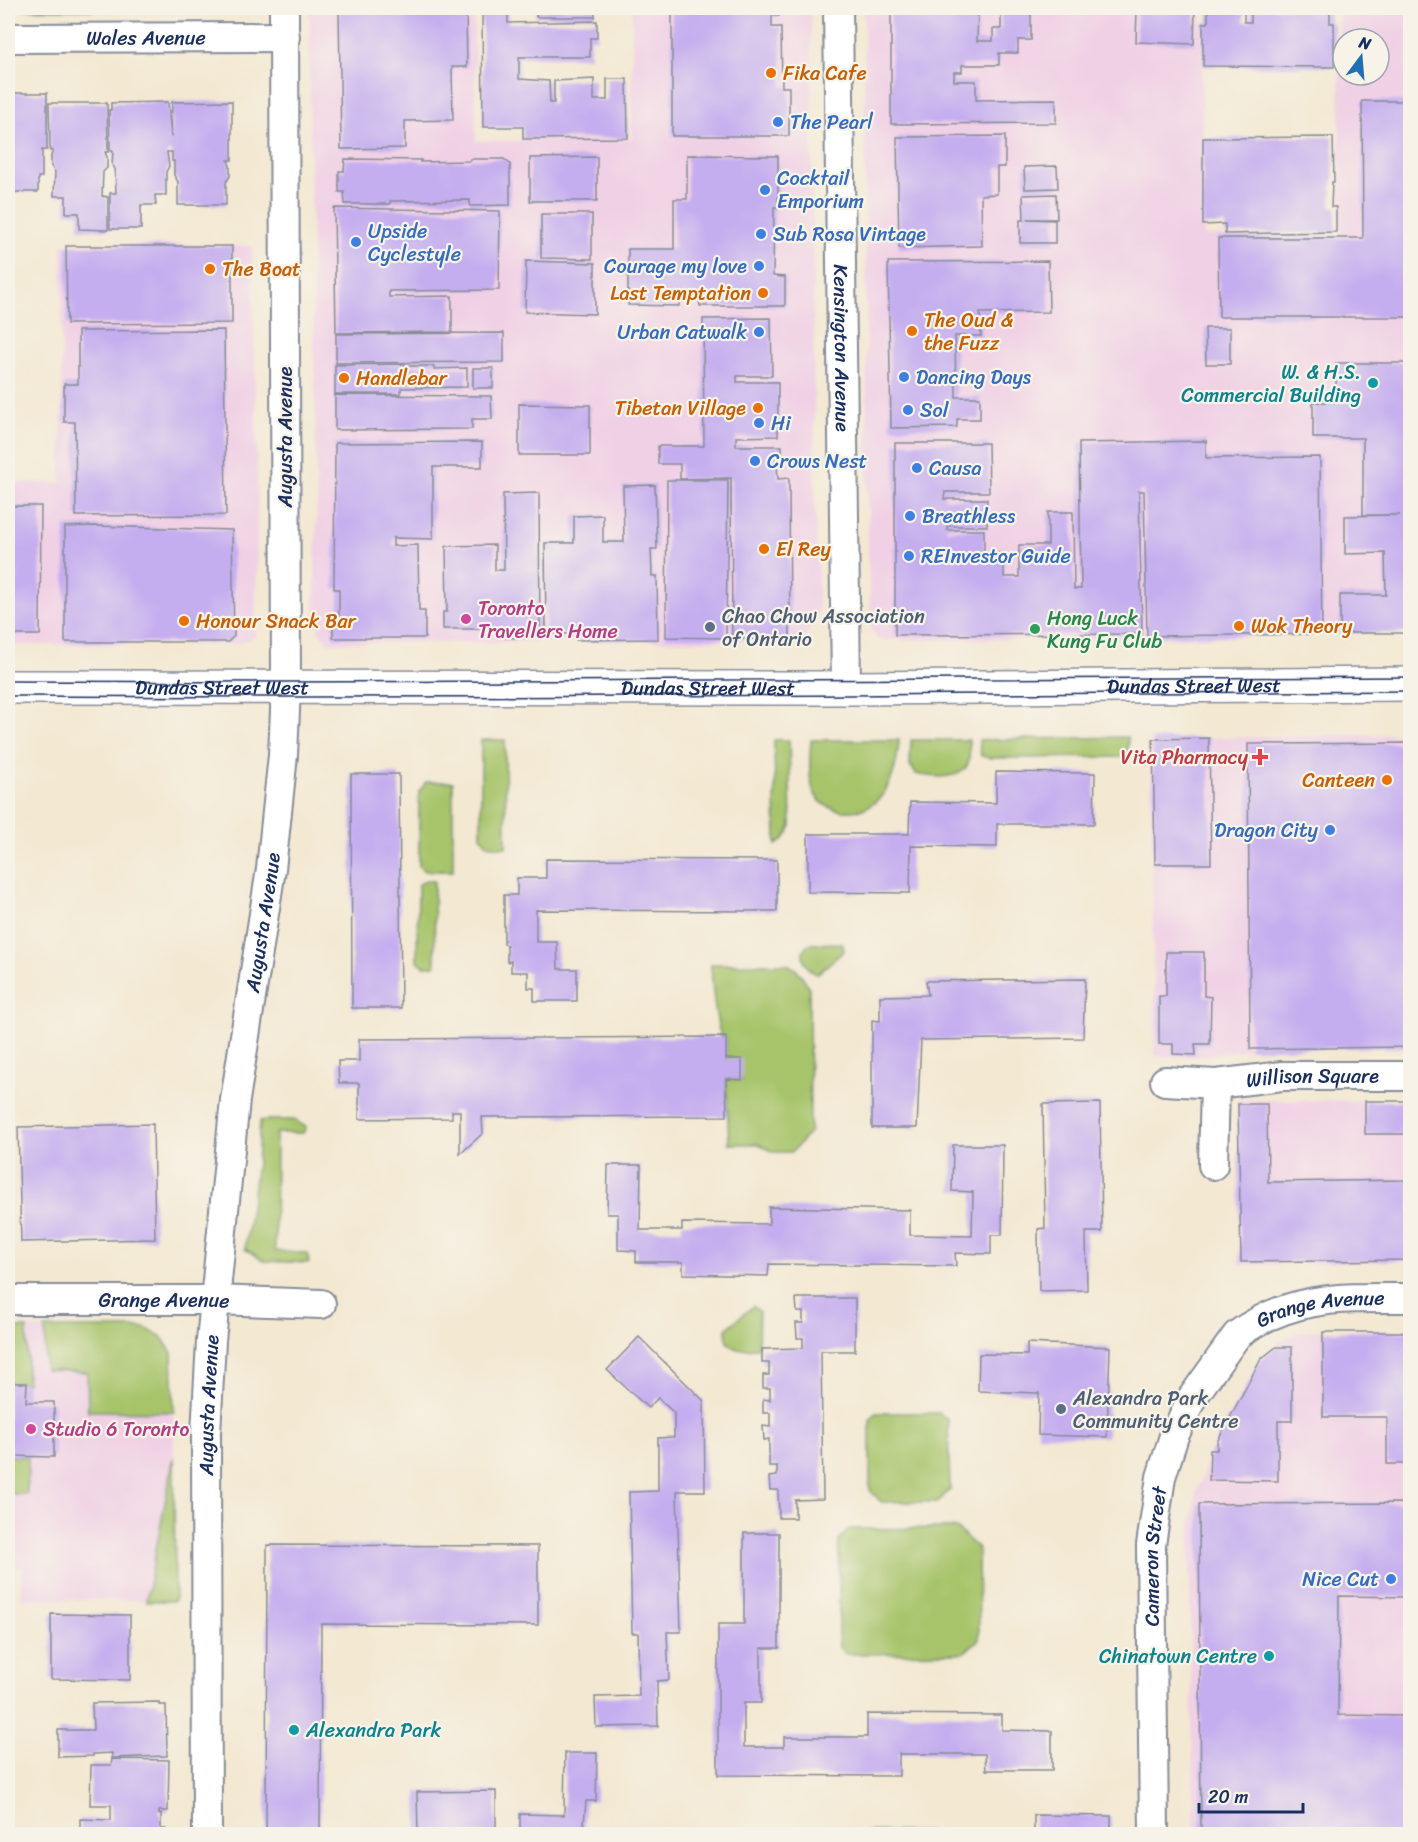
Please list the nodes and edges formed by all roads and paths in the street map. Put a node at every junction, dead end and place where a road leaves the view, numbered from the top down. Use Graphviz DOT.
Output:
graph roads {
  1 [pos="284,8"];
  2 [pos="838,8"];
  3 [pos="8,38"];
  4 [pos="285,38"];
  5 [pos="1410,684"];
  6 [pos="8,687"];
  7 [pos="286,688"];
  8 [pos="846,688"];
  9 [pos="1410,1076"];
  10 [pos="1165,1081"];
  11 [pos="1215,1084"];
  12 [pos="1213,1165"];
  13 [pos="1410,1298"];
  14 [pos="8,1300"];
  15 [pos="214,1300"];
  16 [pos="321,1304"];
  17 [pos="1237,1335"];
  18 [pos="207,1834"];
  19 [pos="1154,1834"];
  1 -- 4 [label="street, Augusta Avenue"];
  2 -- 8 [label="street, Kensington Avenue"];
  3 -- 4 [label="street, Wales Avenue"];
  4 -- 7 [label="street, Augusta Avenue"];
  5 -- 8 [label="main road, Dundas Street West"];
  6 -- 7 [label="main road, Dundas Street West"];
  7 -- 8 [label="main road, Dundas Street West"];
  7 -- 15 [label="street, Augusta Avenue"];
  9 -- 11 [label="street, Willison Square"];
  10 -- 11 [label="street, Willison Square"];
  11 -- 12 [label="street"];
  13 -- 17 [label="street, Grange Avenue"];
  14 -- 15 [label="street, Grange Avenue"];
  15 -- 16 [label="street, Grange Avenue"];
  15 -- 18 [label="street, Augusta Avenue"];
  17 -- 19 [label="street, Cameron Street"];
}
